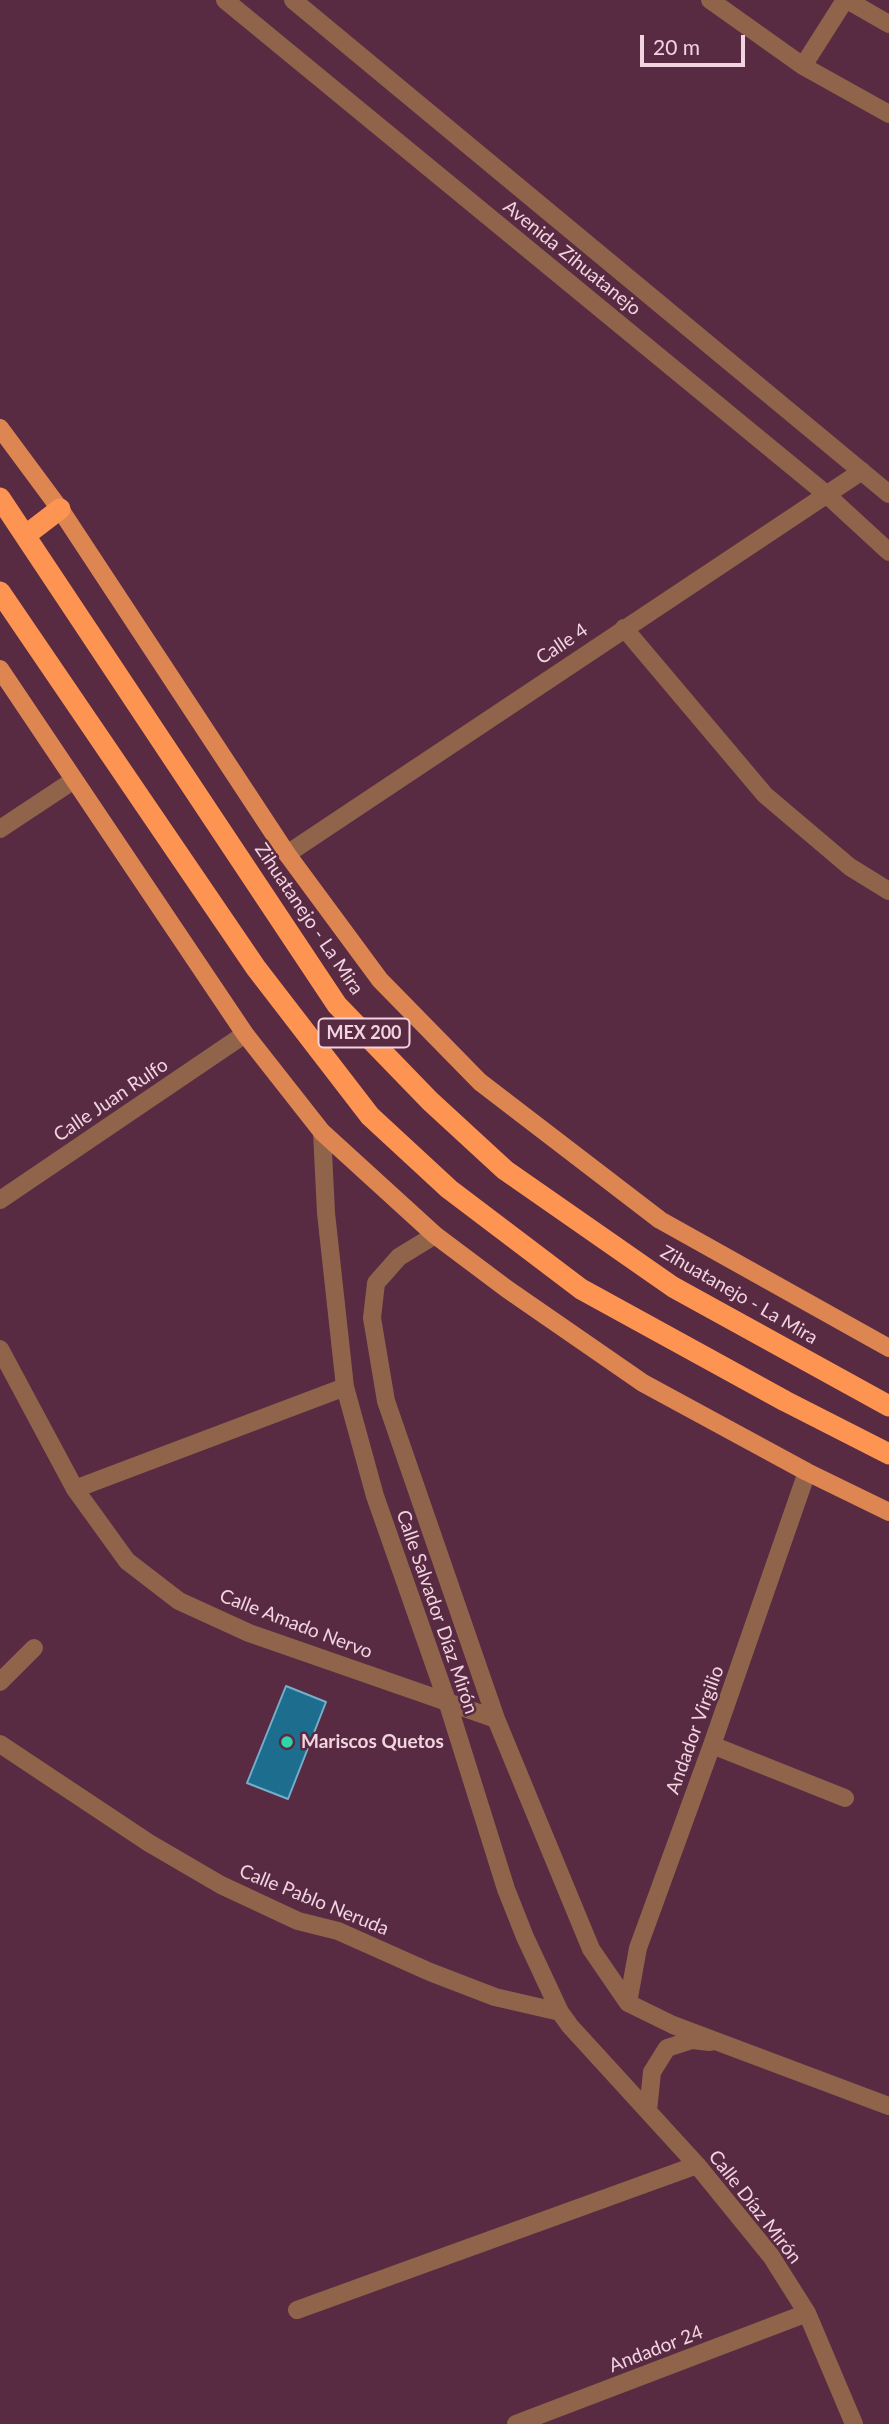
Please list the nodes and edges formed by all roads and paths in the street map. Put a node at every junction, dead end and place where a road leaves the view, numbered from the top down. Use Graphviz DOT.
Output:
graph roads {
  1 [pos="225,0"];
  2 [pos="293,0"];
  3 [pos="710,0"];
  4 [pos="846,0"];
  5 [pos="889,24"];
  6 [pos="803,66"];
  7 [pos="889,114"];
  8 [pos="0,428"];
  9 [pos="862,471"];
  10 [pos="826,494"];
  11 [pos="889,494"];
  12 [pos="0,498"];
  13 [pos="60,509"];
  14 [pos="26,535"];
  15 [pos="889,552"];
  16 [pos="0,592"];
  17 [pos="624,628"];
  18 [pos="0,669"];
  19 [pos="74,779"];
  20 [pos="0,828"];
  21 [pos="287,854"];
  22 [pos="889,891"];
  23 [pos="245,1034"];
  24 [pos="322,1132"];
  25 [pos="0,1200"];
  26 [pos="435,1235"];
  27 [pos="889,1348"];
  28 [pos="0,1349"];
  29 [pos="345,1387"];
  30 [pos="889,1406"];
  31 [pos="889,1454"];
  32 [pos="807,1472"];
  33 [pos="75,1489"];
  34 [pos="889,1512"];
  35 [pos="34,1648"];
  36 [pos="0,1682"];
  37 [pos="447,1701"];
  38 [pos="496,1719"];
  39 [pos="0,1744"];
  40 [pos="712,1745"];
  41 [pos="845,1798"];
  42 [pos="628,2003"];
  43 [pos="560,2012"];
  44 [pos="725,2043"];
  45 [pos="612,2074"];
  46 [pos="889,2106"];
  47 [pos="648,2111"];
  48 [pos="696,2165"];
  49 [pos="297,2310"];
  50 [pos="807,2313"];
  51 [pos="519,2423"];
  52 [pos="854,2424"];
  1 -- 10 [label="street, Avenida Zihuatanejo"];
  2 -- 9 [label="street, Avenida Zihuatanejo"];
  3 -- 6 [label="street"];
  4 -- 5 [label="street"];
  4 -- 6 [label="street"];
  6 -- 7 [label="street"];
  8 -- 13 [label="main road"];
  9 -- 10 [label="street, Calle 4"];
  9 -- 11 [label="street, Avenida Zihuatanejo"];
  10 -- 15 [label="street, Avenida Zihuatanejo"];
  10 -- 17 [label="street, Calle 4"];
  12 -- 14 [label="highway, Zihuatanejo - La Mira / MEX 200"];
  13 -- 14 [label="highway"];
  13 -- 21 [label="main road"];
  14 -- 30 [label="highway, Zihuatanejo - La Mira / MEX 200"];
  16 -- 31 [label="highway, MEX 200"];
  17 -- 21 [label="street, Calle 4"];
  17 -- 22 [label="street"];
  18 -- 19 [label="main road"];
  19 -- 20 [label="street"];
  19 -- 23 [label="main road"];
  21 -- 27 [label="main road"];
  23 -- 24 [label="main road"];
  23 -- 25 [label="street, Calle Juan Rulfo"];
  24 -- 26 [label="main road"];
  24 -- 29 [label="street, Calle Salvador Díaz Mirón"];
  26 -- 32 [label="main road"];
  26 -- 38 [label="street, Calle Salvador Díaz Mirón"];
  28 -- 33 [label="street, Calle Amado Nervo"];
  29 -- 33 [label="street"];
  29 -- 37 [label="street, Calle Salvador Díaz Mirón"];
  32 -- 34 [label="main road"];
  32 -- 40 [label="street, Andador Virgilio"];
  33 -- 37 [label="street, Calle Amado Nervo"];
  35 -- 36 [label="street"];
  37 -- 38 [label="street, Calle Amado Nervo"];
  37 -- 43 [label="street, Calle Salvador Díaz Mirón"];
  38 -- 42 [label="street, Calle Salvador Díaz Mirón"];
  39 -- 43 [label="street, Calle Pablo Neruda"];
  40 -- 41 [label="street"];
  40 -- 42 [label="street, Andador Virgilio"];
  42 -- 44 [label="street"];
  43 -- 45 [label="street, Calle Salvador Díaz Mirón"];
  44 -- 46 [label="street"];
  44 -- 47 [label="street"];
  45 -- 47 [label="street, Calle Díaz Mirón"];
  47 -- 48 [label="street, Calle Díaz Mirón"];
  48 -- 49 [label="street"];
  48 -- 50 [label="street, Calle Díaz Mirón"];
  50 -- 51 [label="street, Andador 24"];
  50 -- 52 [label="street, Calle Díaz Mirón"];
}
